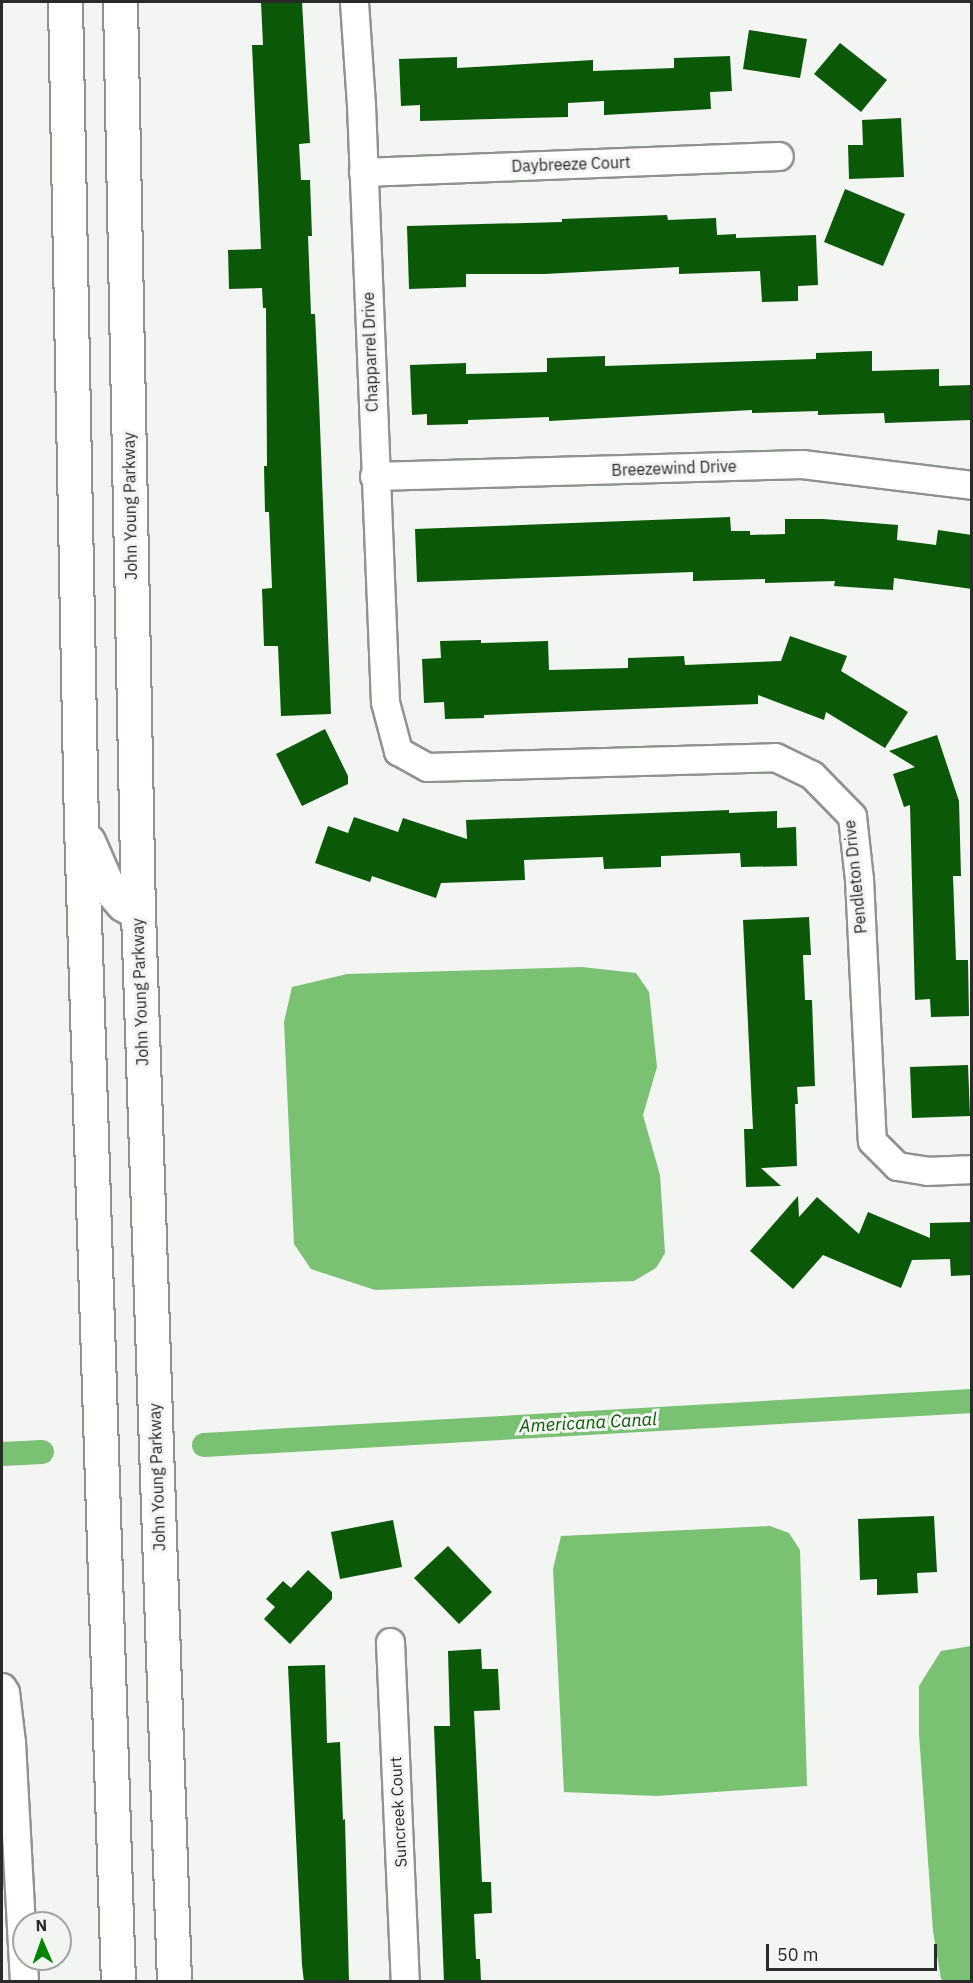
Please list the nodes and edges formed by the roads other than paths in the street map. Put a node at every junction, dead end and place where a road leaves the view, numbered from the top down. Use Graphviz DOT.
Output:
graph roads {
  1 [pos="65,2"];
  2 [pos="120,2"];
  3 [pos="354,2"];
  4 [pos="779,156"];
  5 [pos="363,172"];
  6 [pos="374,476"];
  7 [pos="972,485"];
  8 [pos="385,702"];
  9 [pos="81,825"];
  10 [pos="138,913"];
  11 [pos="972,1169"];
  12 [pos="390,1642"];
  13 [pos="2,1688"];
  14 [pos="10,1904"];
  15 [pos="16,1977"];
  16 [pos="118,1982"];
  17 [pos="174,1982"];
  18 [pos="405,1982"];
  1 -- 9 [label="highway"];
  2 -- 10 [label="highway, John Young Parkway"];
  3 -- 5 [label="street, Chapparrel Drive"];
  4 -- 5 [label="street, Daybreeze Court"];
  5 -- 6 [label="street, Chapparrel Drive"];
  6 -- 7 [label="street, Breezewind Drive"];
  6 -- 8 [label="street, Chapparrel Drive"];
  8 -- 11 [label="street, Pendleton Drive"];
  9 -- 10 [label="highway"];
  9 -- 16 [label="highway"];
  10 -- 17 [label="highway, John Young Parkway"];
  12 -- 18 [label="street, Suncreek Court"];
  13 -- 14 [label="street"];
  14 -- 15 [label="street"];
}
